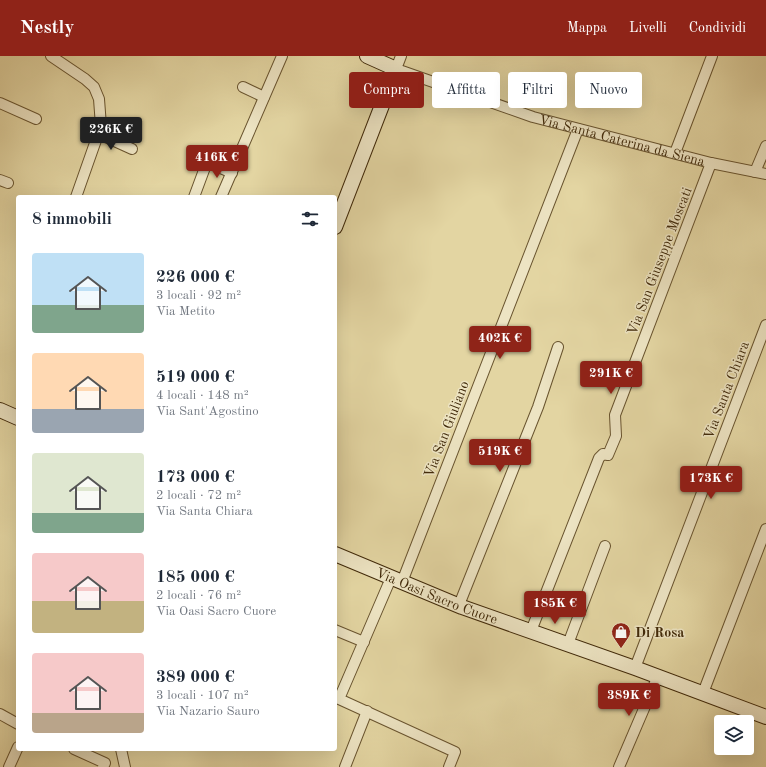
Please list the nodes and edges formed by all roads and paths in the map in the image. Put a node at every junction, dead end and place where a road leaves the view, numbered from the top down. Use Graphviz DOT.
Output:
graph roads {
  1 [pos="51,56"];
  2 [pos="282,56"];
  3 [pos="367,56"];
  4 [pos="712,56"];
  5 [pos="399,62"];
  6 [pos="243,87"];
  7 [pos="264,97"];
  8 [pos="1,105"];
  9 [pos="36,119"];
  10 [pos="578,129"];
  11 [pos="98,134"];
  12 [pos="766,146"];
  13 [pos="132,149"];
  14 [pos="675,153"];
  15 [pos="711,163"];
  16 [pos="755,172"];
  17 [pos="232,173"];
  18 [pos="766,174"];
  19 [pos="77,195"];
  20 [pos="195,195"];
  21 [pos="222,195"];
  22 [pos="337,222"];
  23 [pos="766,325"];
  24 [pos="558,347"];
  25 [pos="0,410"];
  26 [pos="16,417"];
  27 [pos="766,529"];
  28 [pos="606,546"];
  29 [pos="337,555"];
  30 [pos="397,580"];
  31 [pos="459,605"];
  32 [pos="337,631"];
  33 [pos="531,631"];
  34 [pos="364,642"];
  35 [pos="568,644"];
  36 [pos="635,668"];
  37 [pos="658,676"];
  38 [pos="702,693"];
  39 [pos="367,711"];
  40 [pos="0,714"];
  41 [pos="766,717"];
  42 [pos="16,723"];
  43 [pos="16,751"];
  44 [pos="78,751"];
  45 [pos="121,751"];
  46 [pos="9,767"];
  47 [pos="103,767"];
  48 [pos="125,767"];
  49 [pos="345,767"];
  50 [pos="449,767"];
  51 [pos="619,767"];
  1 -- 11 [label="street"];
  2 -- 7 [label="street"];
  3 -- 5 [label="street, Via Santa Caterina da Siena"];
  4 -- 14 [label="street"];
  5 -- 10 [label="street, Via Santa Caterina da Siena"];
  5 -- 22 [label="street"];
  6 -- 7 [label="street"];
  7 -- 17 [label="street"];
  8 -- 9 [label="street"];
  10 -- 14 [label="street, Via Santa Caterina da Siena"];
  10 -- 30 [label="street, Via San Giuliano"];
  11 -- 13 [label="street"];
  11 -- 19 [label="street"];
  12 -- 16 [label="street"];
  14 -- 15 [label="street, Via Santa Caterina da Siena"];
  15 -- 16 [label="street, Via Santa Caterina da Siena"];
  15 -- 33 [label="street, Via San Giuseppe Moscati"];
  16 -- 18 [label="street, Via Santa Caterina da Siena"];
  17 -- 20 [label="street"];
  17 -- 21 [label="street"];
  23 -- 36 [label="street, Via Santa Chiara"];
  24 -- 31 [label="street"];
  25 -- 26 [label="street"];
  27 -- 38 [label="street"];
  28 -- 35 [label="street"];
  29 -- 30 [label="street, Via Oasi Sacro Cuore"];
  30 -- 31 [label="street, Via Oasi Sacro Cuore"];
  30 -- 34 [label="street, Via San Giuliano"];
  31 -- 33 [label="street, Via Oasi Sacro Cuore"];
  32 -- 34 [label="street"];
  33 -- 35 [label="street, Via Oasi Sacro Cuore"];
  34 -- 39 [label="street, Via San Giuliano"];
  35 -- 36 [label="street, Via Oasi Sacro Cuore"];
  36 -- 37 [label="street, Via Oasi Sacro Cuore"];
  37 -- 38 [label="street, Via Oasi Sacro Cuore"];
  37 -- 51 [label="street"];
  38 -- 41 [label="street, Via Oasi Sacro Cuore"];
  39 -- 49 [label="street"];
  39 -- 50 [label="street"];
  40 -- 42 [label="street"];
  43 -- 46 [label="street"];
  44 -- 47 [label="street"];
  45 -- 48 [label="street"];
}
